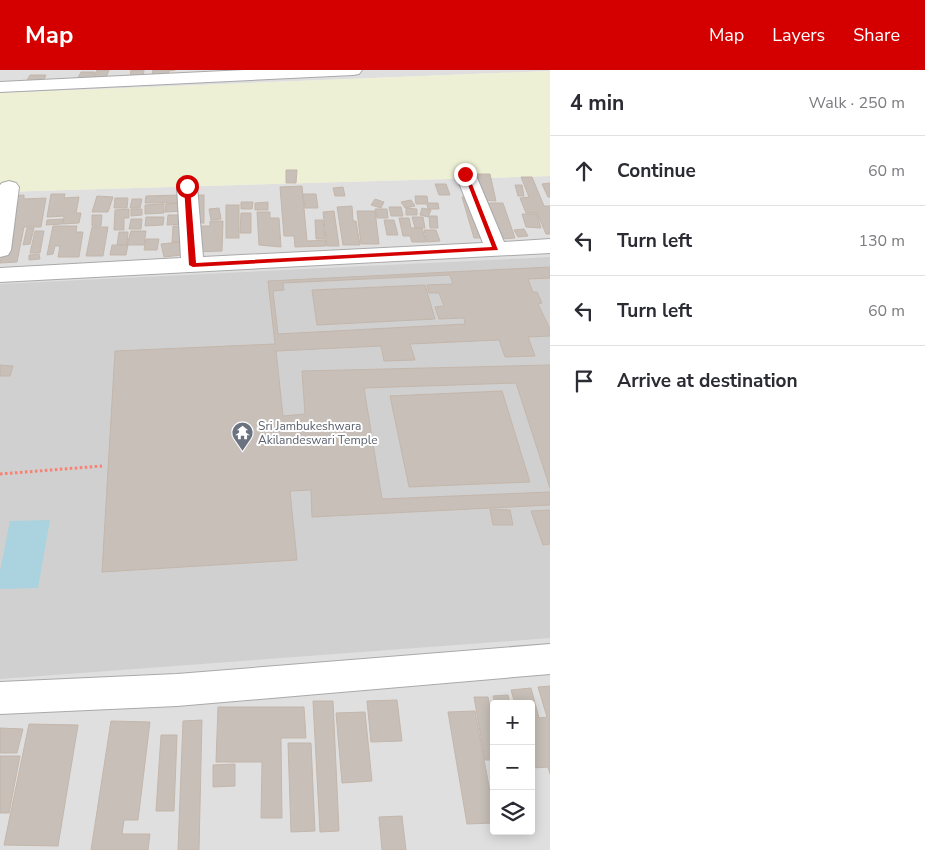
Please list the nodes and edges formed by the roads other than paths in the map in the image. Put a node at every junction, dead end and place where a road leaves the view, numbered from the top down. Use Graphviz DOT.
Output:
graph roads {
  1 [pos="353,70"];
  2 [pos="0,87"];
  3 [pos="465,174"];
  4 [pos="187,186"];
  5 [pos="8,187"];
  6 [pos="550,246"];
  7 [pos="496,249"];
  8 [pos="0,250"];
  9 [pos="193,265"];
  10 [pos="0,275"];
  11 [pos="550,659"];
  12 [pos="0,698"];
  1 -- 2 [label="street"];
  3 -- 7 [label="street"];
  4 -- 9 [label="street"];
  5 -- 8 [label="street"];
  6 -- 7 [label="street"];
  7 -- 9 [label="street"];
  9 -- 10 [label="street"];
  11 -- 12 [label="street"];
}
